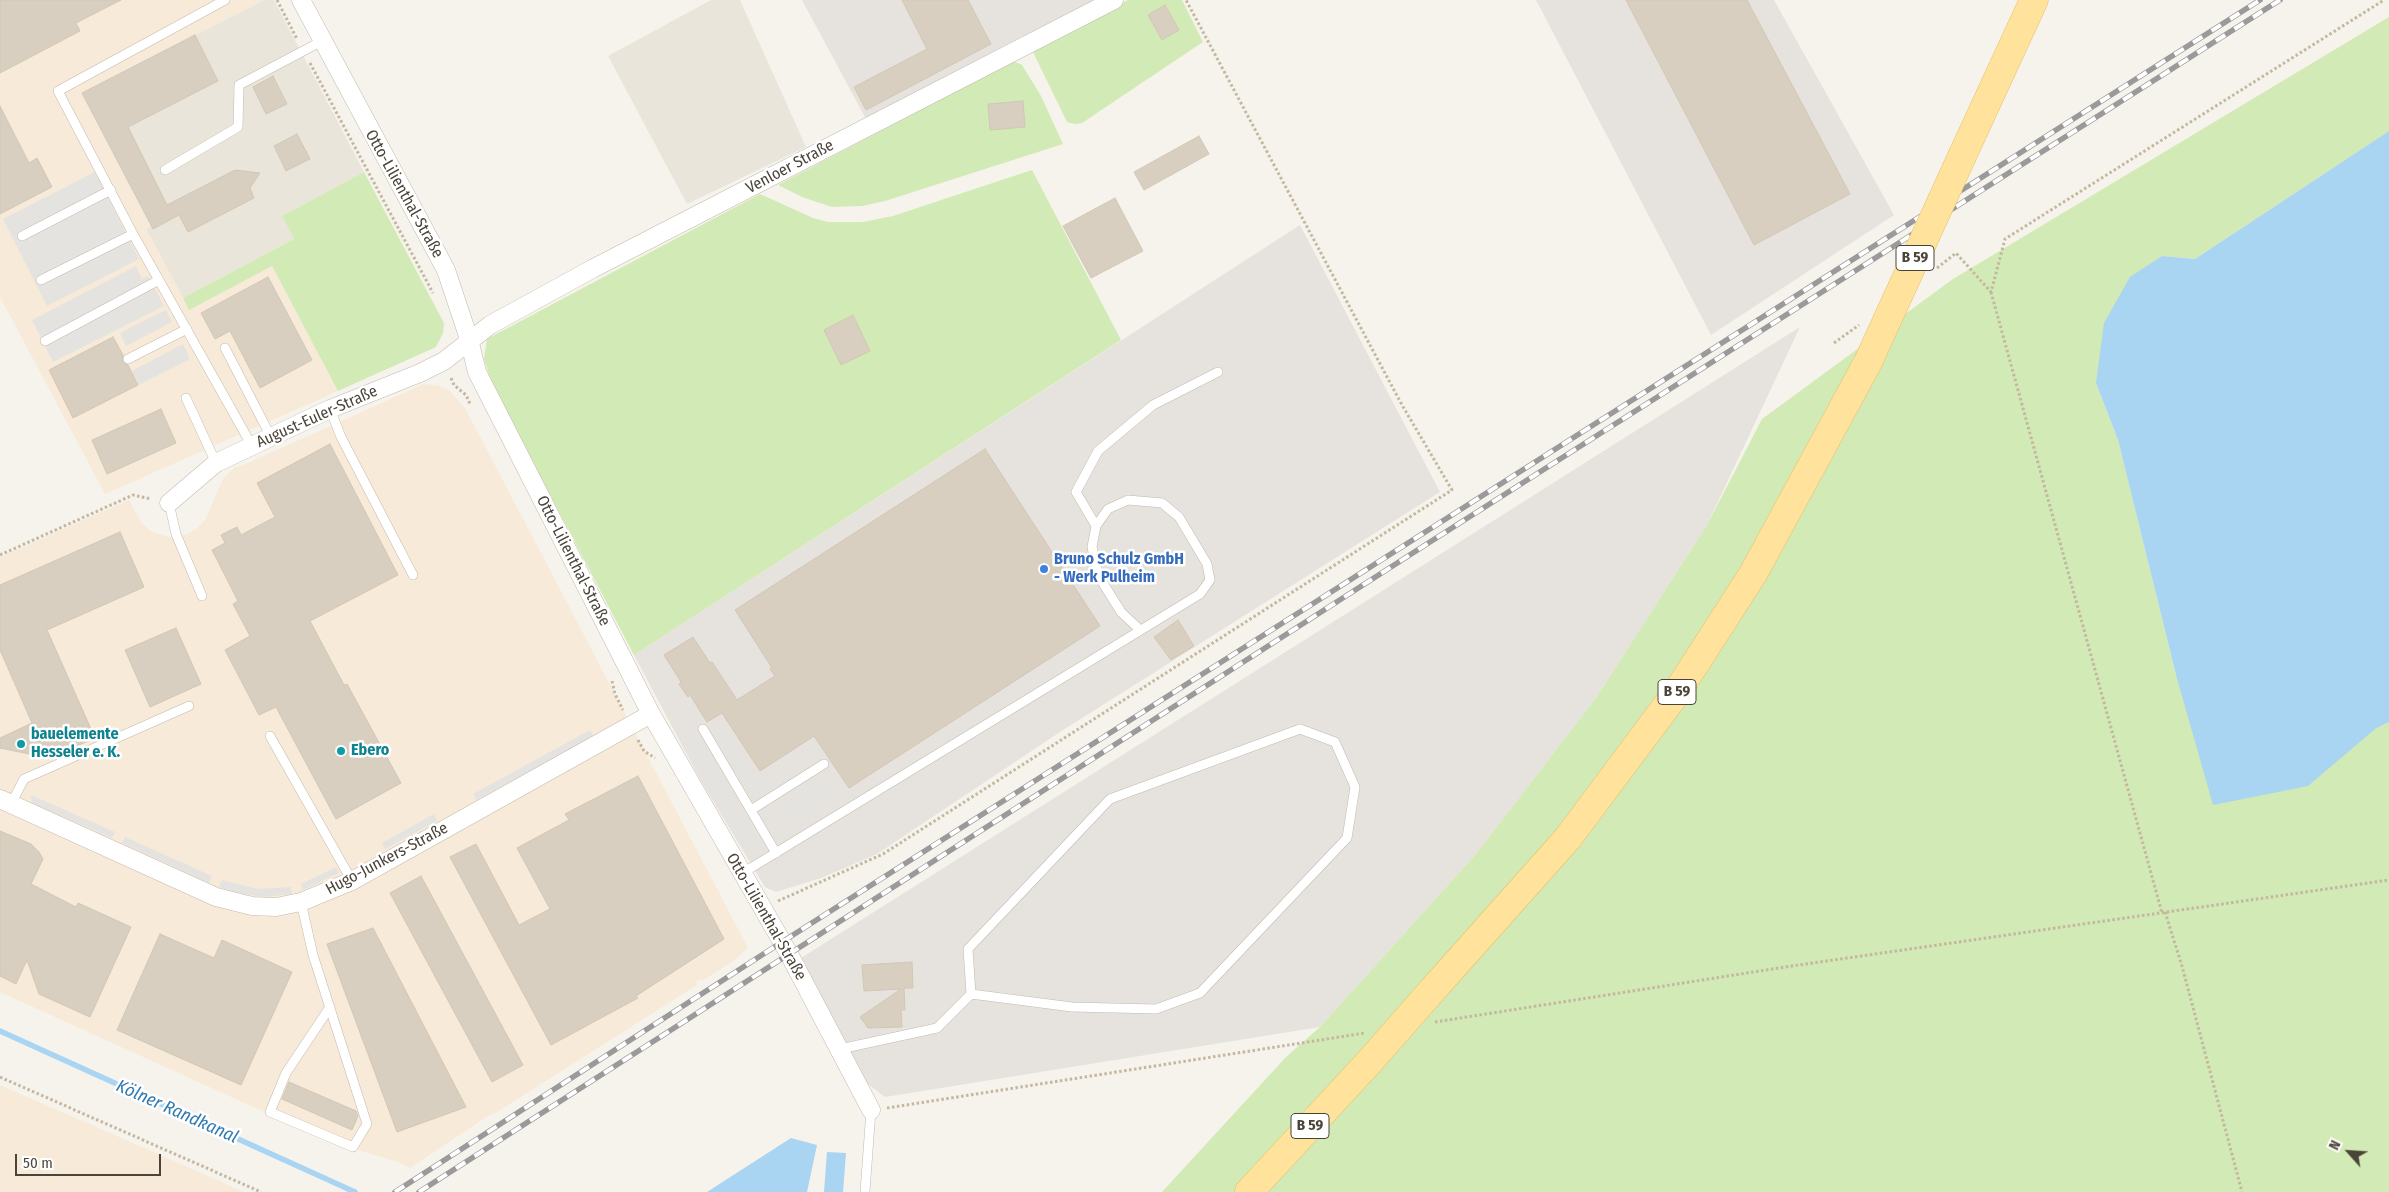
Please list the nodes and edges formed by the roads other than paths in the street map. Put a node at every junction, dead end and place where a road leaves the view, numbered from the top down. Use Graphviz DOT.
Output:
graph roads {
  1 [pos="225,0"];
  2 [pos="301,0"];
  3 [pos="1114,0"];
  4 [pos="2034,0"];
  5 [pos="322,41"];
  6 [pos="165,170"];
  7 [pos="111,190"];
  8 [pos="134,234"];
  9 [pos="22,236"];
  10 [pos="41,280"];
  11 [pos="159,280"];
  12 [pos="187,329"];
  13 [pos="469,339"];
  14 [pos="45,341"];
  15 [pos="225,348"];
  16 [pos="128,359"];
  17 [pos="1218,372"];
  18 [pos="186,398"];
  19 [pos="330,409"];
  20 [pos="271,437"];
  21 [pos="252,446"];
  22 [pos="216,463"];
  23 [pos="169,503"];
  24 [pos="1096,526"];
  25 [pos="413,575"];
  26 [pos="202,596"];
  27 [pos="1140,630"];
  28 [pos="189,706"];
  29 [pos="650,714"];
  30 [pos="703,729"];
  31 [pos="270,736"];
  32 [pos="824,764"];
  33 [pos="5,802"];
  34 [pos="751,810"];
  35 [pos="776,853"];
  36 [pos="741,874"];
  37 [pos="352,881"];
  38 [pos="301,902"];
  39 [pos="971,994"];
  40 [pos="330,1007"];
  41 [pos="840,1049"];
  42 [pos="871,1110"];
  43 [pos="865,1192"];
  44 [pos="1249,1192"];
  1 -- 7 [label="lane"];
  2 -- 5 [label="street, Otto-Lilienthal-Straße"];
  3 -- 13 [label="street, Venloer Straße"];
  4 -- 44 [label="main road, B 59, bridge"];
  5 -- 6 [label="lane"];
  5 -- 13 [label="street, Otto-Lilienthal-Straße"];
  7 -- 8 [label="lane"];
  7 -- 9 [label="lane"];
  8 -- 10 [label="lane"];
  8 -- 11 [label="lane"];
  11 -- 12 [label="lane"];
  11 -- 14 [label="lane"];
  12 -- 16 [label="lane"];
  12 -- 21 [label="lane"];
  13 -- 19 [label="street, August-Euler-Straße"];
  13 -- 29 [label="street, Otto-Lilienthal-Straße"];
  15 -- 20 [label="lane"];
  17 -- 24 [label="lane"];
  18 -- 22 [label="lane"];
  19 -- 20 [label="street, August-Euler-Straße"];
  19 -- 25 [label="lane"];
  20 -- 21 [label="street, August-Euler-Straße"];
  21 -- 22 [label="street, August-Euler-Straße"];
  22 -- 23 [label="street, August-Euler-Straße"];
  23 -- 26 [label="lane"];
  24 -- 27 [label="lane"];
  24 -- 27 [label="lane"];
  27 -- 35 [label="lane"];
  28 -- 33 [label="lane"];
  29 -- 36 [label="street, Otto-Lilienthal-Straße"];
  29 -- 37 [label="street, Hugo-Junkers-Straße"];
  30 -- 34 [label="lane"];
  31 -- 37 [label="lane"];
  32 -- 34 [label="lane"];
  33 -- 38 [label="street, Hugo-Junkers-Straße"];
  34 -- 35 [label="lane"];
  35 -- 36 [label="lane"];
  36 -- 41 [label="street, Otto-Lilienthal-Straße"];
  37 -- 38 [label="street, Hugo-Junkers-Straße"];
  38 -- 40 [label="lane"];
  39 -- 39 [label="lane"];
  39 -- 41 [label="lane"];
  40 -- 40 [label="lane"];
  41 -- 42 [label="street, Otto-Lilienthal-Straße"];
  42 -- 43 [label="lane"];
}
